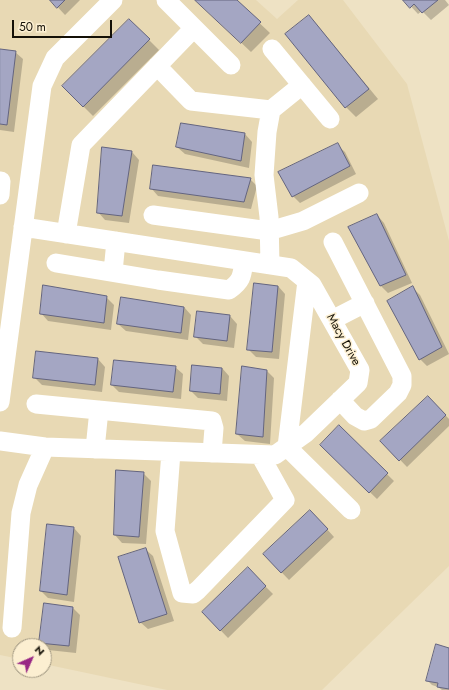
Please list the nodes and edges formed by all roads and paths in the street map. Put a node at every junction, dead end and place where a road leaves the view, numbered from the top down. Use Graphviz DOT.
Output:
graph roads {
  1 [pos="113,0"];
  2 [pos="166,0"];
  3 [pos="194,28"];
  4 [pos="272,49"];
  5 [pos="231,65"];
  6 [pos="157,66"];
  7 [pos="302,86"];
  8 [pos="271,110"];
  9 [pos="330,119"];
  10 [pos="0,181"];
  11 [pos="359,193"];
  12 [pos="0,195"];
  13 [pos="153,215"];
  14 [pos="23,227"];
  15 [pos="269,231"];
  16 [pos="66,234"];
  17 [pos="116,241"];
  18 [pos="333,242"];
  19 [pos="244,261"];
  20 [pos="56,263"];
  21 [pos="270,265"];
  22 [pos="113,272"];
  23 [pos="8,274"];
  24 [pos="308,281"];
  25 [pos="365,304"];
  26 [pos="6,305"];
  27 [pos="332,320"];
  28 [pos="340,400"];
  29 [pos="0,402"];
  30 [pos="36,404"];
  31 [pos="99,410"];
  32 [pos="0,441"];
  33 [pos="45,447"];
  34 [pos="287,447"];
  35 [pos="95,449"];
  36 [pos="171,452"];
  37 [pos="212,453"];
  38 [pos="260,455"];
  39 [pos="351,510"];
  40 [pos="12,628"];
  1 -- 14 [label="street"];
  2 -- 3 [label="street"];
  3 -- 5 [label="street"];
  3 -- 6 [label="street"];
  4 -- 7 [label="street"];
  6 -- 8 [label="street"];
  6 -- 16 [label="street"];
  7 -- 8 [label="street"];
  7 -- 9 [label="street"];
  8 -- 15 [label="street"];
  10 -- 12 [label="street"];
  11 -- 15 [label="street"];
  13 -- 15 [label="street"];
  14 -- 16 [label="street, Macy Drive"];
  14 -- 23 [label="street"];
  15 -- 21 [label="street"];
  16 -- 17 [label="street, Macy Drive"];
  17 -- 19 [label="street, Macy Drive"];
  17 -- 22 [label="street"];
  18 -- 25 [label="street"];
  19 -- 21 [label="street, Macy Drive"];
  19 -- 22 [label="street"];
  20 -- 22 [label="street"];
  21 -- 24 [label="street, Macy Drive"];
  23 -- 26 [label="street"];
  24 -- 27 [label="street, Macy Drive"];
  24 -- 34 [label="street"];
  25 -- 27 [label="street"];
  25 -- 28 [label="street"];
  26 -- 29 [label="street"];
  27 -- 28 [label="street, Macy Drive"];
  28 -- 34 [label="street, Macy Drive"];
  30 -- 31 [label="street"];
  31 -- 35 [label="street"];
  31 -- 37 [label="street"];
  32 -- 33 [label="street, Macy Drive"];
  33 -- 35 [label="street, Macy Drive"];
  33 -- 40 [label="street"];
  34 -- 38 [label="street, Macy Drive"];
  34 -- 39 [label="street"];
  35 -- 36 [label="street, Macy Drive"];
  36 -- 37 [label="street, Macy Drive"];
  36 -- 38 [label="street"];
  37 -- 38 [label="street, Macy Drive"];
}
